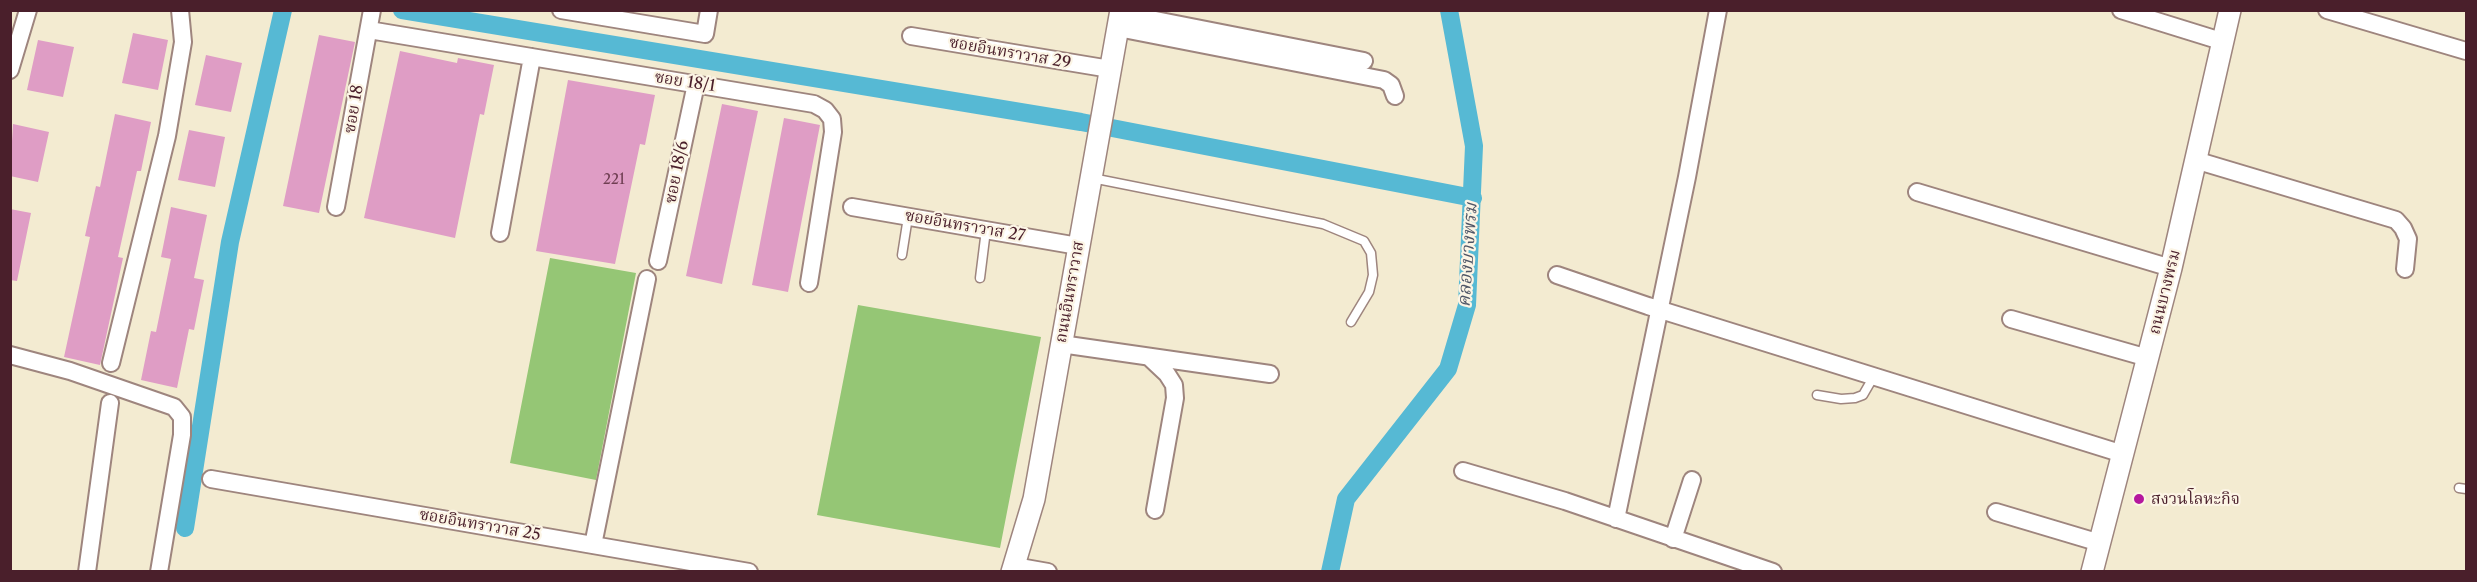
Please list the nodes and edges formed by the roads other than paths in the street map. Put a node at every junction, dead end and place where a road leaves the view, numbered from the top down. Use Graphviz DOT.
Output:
graph roads {
  1 [pos="28,10"];
  2 [pos="180,10"];
  3 [pos="561,10"];
  4 [pos="710,10"];
  5 [pos="1718,10"];
  6 [pos="2121,10"];
  7 [pos="2230,10"];
  8 [pos="2328,10"];
  9 [pos="1120,17"];
  10 [pos="370,20"];
  11 [pos="911,36"];
  12 [pos="2221,41"];
  13 [pos="2466,51"];
  14 [pos="532,57"];
  15 [pos="1364,61"];
  16 [pos="1110,69"];
  17 [pos="10,70"];
  18 [pos="696,84"];
  19 [pos="1395,96"];
  20 [pos="2195,160"];
  21 [pos="1090,178"];
  22 [pos="1917,192"];
  23 [pos="336,207"];
  24 [pos="852,207"];
  25 [pos="908,217"];
  26 [pos="987,230"];
  27 [pos="500,233"];
  28 [pos="1078,246"];
  29 [pos="902,255"];
  30 [pos="658,261"];
  31 [pos="2171,268"];
  32 [pos="2405,269"];
  33 [pos="1557,275"];
  34 [pos="980,278"];
  35 [pos="647,279"];
  36 [pos="809,284"];
  37 [pos="1658,310"];
  38 [pos="2011,319"];
  39 [pos="1351,322"];
  40 [pos="1061,344"];
  41 [pos="10,355"];
  42 [pos="1150,358"];
  43 [pos="2148,358"];
  44 [pos="111,363"];
  45 [pos="1270,374"];
  46 [pos="1874,376"];
  47 [pos="1817,394"];
  48 [pos="110,403"];
  49 [pos="2123,454"];
  50 [pos="1463,471"];
  51 [pos="211,479"];
  52 [pos="1692,480"];
  53 [pos="1155,510"];
  54 [pos="1996,513"];
  55 [pos="1616,519"];
  56 [pos="1673,539"];
  57 [pos="2100,543"];
  58 [pos="593,545"];
  59 [pos="1750,568"];
  60 [pos="1013,569"];
  61 [pos="87,572"];
  62 [pos="159,572"];
  63 [pos="749,572"];
  64 [pos="1048,572"];
  65 [pos="1773,572"];
  66 [pos="2092,572"];
  1 -- 17 [label="street"];
  2 -- 44 [label="street"];
  3 -- 4 [label="street"];
  5 -- 37 [label="street"];
  6 -- 12 [label="street"];
  7 -- 12 [label="street, ถนนบางพรม"];
  8 -- 13 [label="street"];
  9 -- 15 [label="street"];
  9 -- 16 [label="street, ถนนอินทราวาส"];
  9 -- 19 [label="street"];
  10 -- 14 [label="street, ซอย 18/1"];
  10 -- 23 [label="street, ซอย 18"];
  11 -- 16 [label="street, ซอยอินทราวาส 29"];
  12 -- 20 [label="street, ถนนบางพรม"];
  14 -- 18 [label="street, ซอย 18/1"];
  14 -- 27 [label="street"];
  16 -- 21 [label="street, ถนนอินทราวาส"];
  18 -- 30 [label="street, ซอย 18/6"];
  18 -- 36 [label="street, ซอย 18/1"];
  20 -- 31 [label="street, ถนนบางพรม"];
  20 -- 32 [label="street"];
  21 -- 28 [label="street, ถนนอินทราวาส"];
  21 -- 39 [label="lane"];
  22 -- 31 [label="street"];
  24 -- 25 [label="street, ซอยอินทราวาส 27"];
  25 -- 26 [label="street, ซอยอินทราวาส 27"];
  25 -- 29 [label="lane"];
  26 -- 28 [label="street, ซอยอินทราวาส 27"];
  26 -- 34 [label="lane"];
  28 -- 40 [label="street, ถนนอินทราวาส"];
  31 -- 43 [label="street, ถนนบางพรม"];
  33 -- 37 [label="street"];
  35 -- 58 [label="street"];
  37 -- 46 [label="street"];
  37 -- 55 [label="street"];
  38 -- 43 [label="street"];
  40 -- 42 [label="street"];
  40 -- 60 [label="street, ถนนอินทราวาส"];
  41 -- 62 [label="street"];
  42 -- 45 [label="street"];
  42 -- 53 [label="street"];
  43 -- 49 [label="street, ถนนบางพรม"];
  46 -- 47 [label="lane"];
  46 -- 49 [label="street"];
  48 -- 61 [label="street"];
  49 -- 57 [label="street, ถนนบางพรม"];
  50 -- 55 [label="street"];
  51 -- 58 [label="street, ซอยอินทราวาส 25"];
  52 -- 56 [label="street"];
  54 -- 57 [label="street"];
  55 -- 56 [label="street"];
  56 -- 59 [label="street"];
  57 -- 66 [label="street, ถนนบางพรม"];
  58 -- 63 [label="street, ซอยอินทราวาส 25"];
  59 -- 65 [label="street"];
  60 -- 64 [label="street"];
}
